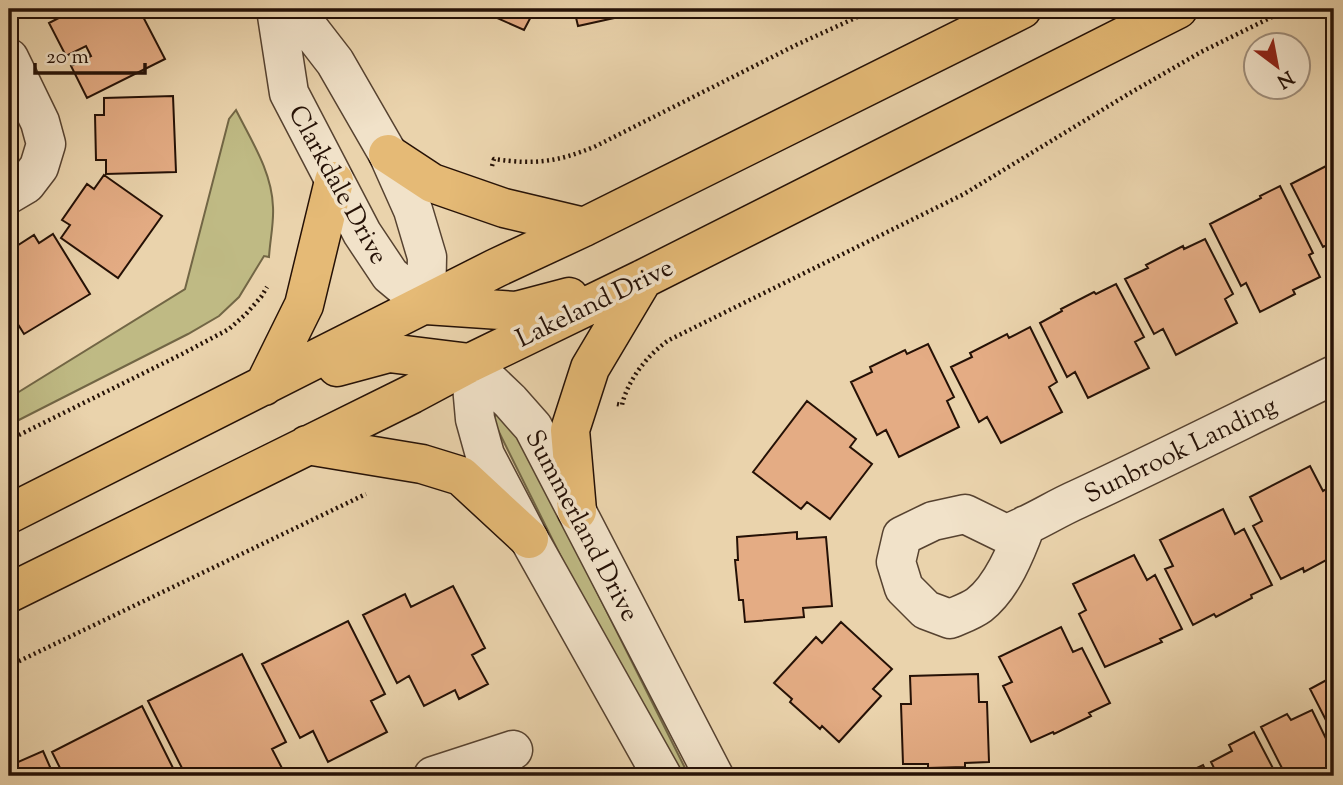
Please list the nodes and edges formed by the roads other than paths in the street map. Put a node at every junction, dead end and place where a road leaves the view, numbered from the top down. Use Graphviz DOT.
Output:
graph roads {
  1 [pos="276,9"];
  2 [pos="293,9"];
  3 [pos="1022,9"];
  4 [pos="1178,9"];
  5 [pos="9,58"];
  6 [pos="388,154"];
  7 [pos="334,181"];
  8 [pos="9,194"];
  9 [pos="584,227"];
  10 [pos="643,279"];
  11 [pos="426,305"];
  12 [pos="516,311"];
  13 [pos="389,353"];
  14 [pos="470,363"];
  15 [pos="1334,374"];
  16 [pos="264,386"];
  17 [pos="307,445"];
  18 [pos="577,511"];
  19 [pos="9,514"];
  20 [pos="1026,525"];
  21 [pos="529,539"];
  22 [pos="9,593"];
  23 [pos="513,750"];
  24 [pos="433,776"];
  25 [pos="662,776"];
  26 [pos="714,776"];
  1 -- 7 [label="street, Clarkdale Drive"];
  2 -- 6 [label="street, Clarkdale Drive"];
  3 -- 9 [label="main road"];
  4 -- 10 [label="main road, Lakeland Drive"];
  5 -- 8 [label="street"];
  6 -- 9 [label="main road"];
  6 -- 11 [label="street, Clarkdale Drive"];
  7 -- 11 [label="street, Clarkdale Drive"];
  7 -- 16 [label="main road"];
  9 -- 11 [label="main road"];
  9 -- 12 [label="main road"];
  10 -- 12 [label="main road"];
  10 -- 14 [label="main road, Lakeland Drive"];
  10 -- 18 [label="main road"];
  11 -- 12 [label="main road"];
  11 -- 13 [label="main road"];
  11 -- 16 [label="main road"];
  12 -- 14 [label="main road"];
  13 -- 14 [label="main road"];
  13 -- 16 [label="main road"];
  13 -- 17 [label="main road"];
  14 -- 17 [label="main road, Lakeland Drive"];
  14 -- 18 [label="street, Summerland Drive"];
  14 -- 21 [label="street, Summerland Drive"];
  15 -- 20 [label="street, Sunbrook Landing"];
  16 -- 19 [label="main road"];
  17 -- 21 [label="main road"];
  17 -- 22 [label="main road, Lakeland Drive"];
  18 -- 26 [label="street, Summerland Drive"];
  21 -- 25 [label="street, Summerland Drive"];
  23 -- 24 [label="street"];
}
